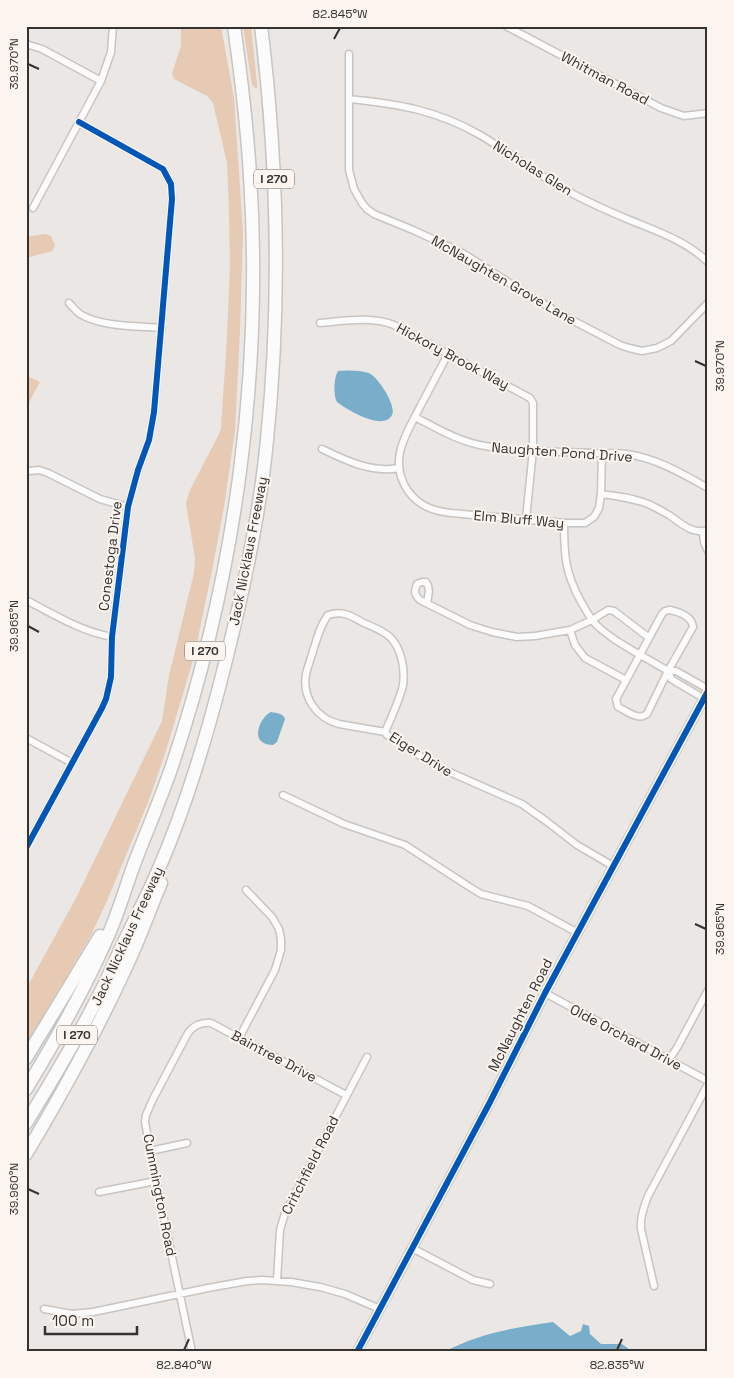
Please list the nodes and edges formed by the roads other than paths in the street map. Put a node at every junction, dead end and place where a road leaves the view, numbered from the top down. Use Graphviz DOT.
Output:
graph roads {
  1 [pos="113,26"];
  2 [pos="234,26"];
  3 [pos="261,26"];
  4 [pos="506,26"];
  5 [pos="26,44"];
  6 [pos="349,54"];
  7 [pos="101,81"];
  8 [pos="349,99"];
  9 [pos="708,113"];
  10 [pos="79,122"];
  11 [pos="33,208"];
  12 [pos="708,262"];
  13 [pos="69,303"];
  14 [pos="708,303"];
  15 [pos="320,323"];
  16 [pos="162,328"];
  17 [pos="448,354"];
  18 [pos="415,417"];
  19 [pos="322,449"];
  20 [pos="533,450"];
  21 [pos="602,453"];
  22 [pos="399,468"];
  23 [pos="28,471"];
  24 [pos="708,488"];
  25 [pos="601,494"];
  26 [pos="128,507"];
  27 [pos="526,519"];
  28 [pos="564,523"];
  29 [pos="705,531"];
  30 [pos="708,551"];
  31 [pos="26,600"];
  32 [pos="427,603"];
  33 [pos="592,620"];
  34 [pos="570,630"];
  35 [pos="112,637"];
  36 [pos="648,637"];
  37 [pos="640,654"];
  38 [pos="668,671"];
  39 [pos="626,680"];
  40 [pos="707,695"];
  41 [pos="385,732"];
  42 [pos="26,738"];
  43 [pos="72,763"];
  44 [pos="283,795"];
  45 [pos="170,842"];
  46 [pos="26,848"];
  47 [pos="135,861"];
  48 [pos="613,866"];
  49 [pos="246,890"];
  50 [pos="578,932"];
  51 [pos="708,990"];
  52 [pos="545,993"];
  53 [pos="200,1023"];
  54 [pos="239,1038"];
  55 [pos="367,1057"];
  56 [pos="26,1058"];
  57 [pos="669,1060"];
  58 [pos="708,1082"];
  59 [pos="26,1089"];
  60 [pos="346,1095"];
  61 [pos="26,1123"];
  62 [pos="187,1143"];
  63 [pos="150,1151"];
  64 [pos="26,1154"];
  65 [pos="156,1181"];
  66 [pos="99,1192"];
  67 [pos="412,1248"];
  68 [pos="277,1280"];
  69 [pos="490,1284"];
  70 [pos="654,1286"];
  71 [pos="180,1294"];
  72 [pos="380,1309"];
  73 [pos="44,1310"];
  74 [pos="192,1352"];
  75 [pos="357,1352"];
  1 -- 7 [label="street"];
  2 -- 47 [label="highway, Jack Nicklaus Freeway / I 270"];
  3 -- 45 [label="highway, Jack Nicklaus Freeway / I 270"];
  4 -- 9 [label="street, Whitman Road"];
  5 -- 7 [label="street"];
  6 -- 8 [label="street, McNaughten Grove Lane"];
  7 -- 10 [label="street"];
  8 -- 12 [label="street, Nicholas Glen"];
  8 -- 14 [label="street, McNaughten Grove Lane"];
  10 -- 11 [label="street"];
  10 -- 16 [label="street, Conestoga Drive"];
  13 -- 16 [label="street"];
  15 -- 17 [label="street, Hickory Brook Way"];
  16 -- 26 [label="street, Conestoga Drive"];
  17 -- 18 [label="street"];
  17 -- 20 [label="street, Hickory Brook Way"];
  18 -- 20 [label="street, Naughten Pond Drive"];
  18 -- 22 [label="street"];
  19 -- 22 [label="street"];
  20 -- 21 [label="street, Naughten Pond Drive"];
  20 -- 27 [label="street"];
  21 -- 24 [label="street, Naughten Pond Drive"];
  21 -- 25 [label="street, Elm Bluff Way"];
  22 -- 27 [label="street, Elm Bluff Way"];
  23 -- 26 [label="street"];
  25 -- 28 [label="street, Elm Bluff Way"];
  25 -- 29 [label="street"];
  26 -- 35 [label="street, Conestoga Drive"];
  27 -- 28 [label="street, Elm Bluff Way"];
  28 -- 33 [label="street"];
  29 -- 30 [label="street"];
  31 -- 35 [label="street"];
  32 -- 34 [label="street"];
  33 -- 34 [label="street"];
  33 -- 36 [label="street"];
  33 -- 37 [label="street"];
  34 -- 39 [label="street"];
  35 -- 43 [label="street, Conestoga Drive"];
  36 -- 37 [label="street"];
  36 -- 38 [label="street"];
  37 -- 38 [label="street"];
  37 -- 39 [label="street"];
  38 -- 39 [label="street"];
  38 -- 40 [label="street"];
  38 -- 40 [label="street"];
  40 -- 48 [label="street, McNaughten Road"];
  41 -- 41 [label="street, Eiger Drive"];
  41 -- 48 [label="street, Eiger Drive"];
  42 -- 43 [label="street"];
  43 -- 46 [label="street, Conestoga Drive"];
  44 -- 50 [label="street"];
  45 -- 61 [label="highway, Jack Nicklaus Freeway / I 270"];
  45 -- 64 [label="highway"];
  47 -- 56 [label="highway"];
  47 -- 59 [label="highway, Jack Nicklaus Freeway / I 270"];
  48 -- 50 [label="street, McNaughten Road"];
  49 -- 54 [label="street"];
  50 -- 52 [label="street, McNaughten Road"];
  51 -- 57 [label="street"];
  52 -- 57 [label="street, Olde Orchard Drive"];
  52 -- 67 [label="street, McNaughten Road"];
  53 -- 54 [label="street, Baintree Drive"];
  53 -- 63 [label="street, Cummington Road"];
  54 -- 60 [label="street, Baintree Drive"];
  55 -- 60 [label="street, Critchfield Road"];
  57 -- 58 [label="street, Olde Orchard Drive"];
  58 -- 70 [label="street"];
  60 -- 68 [label="street, Critchfield Road"];
  62 -- 63 [label="street"];
  63 -- 65 [label="street, Cummington Road"];
  65 -- 66 [label="street"];
  65 -- 71 [label="street, Cummington Road"];
  67 -- 69 [label="street"];
  67 -- 72 [label="street, McNaughten Road"];
  68 -- 71 [label="street"];
  68 -- 72 [label="street"];
  71 -- 73 [label="street"];
  71 -- 74 [label="street, Cummington Road"];
  72 -- 75 [label="street, McNaughten Road"];
}
